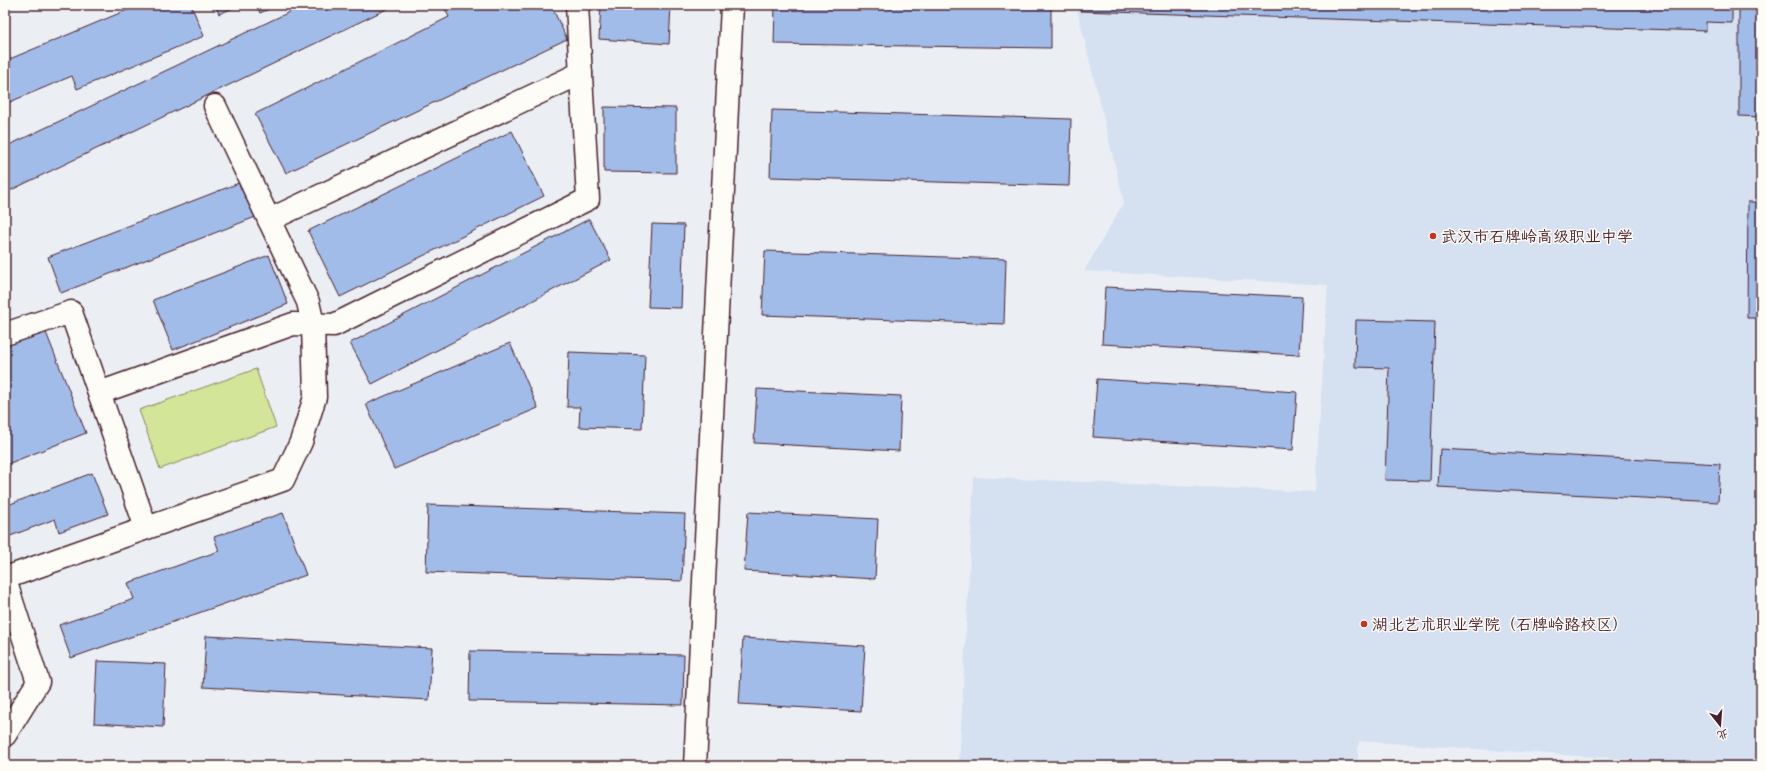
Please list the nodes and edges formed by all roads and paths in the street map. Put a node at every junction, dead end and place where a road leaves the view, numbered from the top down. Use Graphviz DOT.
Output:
graph roads {
  1 [pos="577,5"];
  2 [pos="732,5"];
  3 [pos="581,73"];
  4 [pos="215,106"];
  5 [pos="269,220"];
  6 [pos="313,324"];
  7 [pos="5,334"];
  8 [pos="98,393"];
  9 [pos="146,528"];
  10 [pos="5,579"];
  11 [pos="5,735"];
  12 [pos="695,766"];
  1 -- 3 [label="street"];
  2 -- 12 [label="street"];
  3 -- 5 [label="street"];
  3 -- 6 [label="street"];
  4 -- 5 [label="street"];
  5 -- 6 [label="street"];
  6 -- 8 [label="street"];
  6 -- 9 [label="street"];
  7 -- 8 [label="street"];
  8 -- 9 [label="street"];
  9 -- 10 [label="street"];
  10 -- 11 [label="street"];
}
